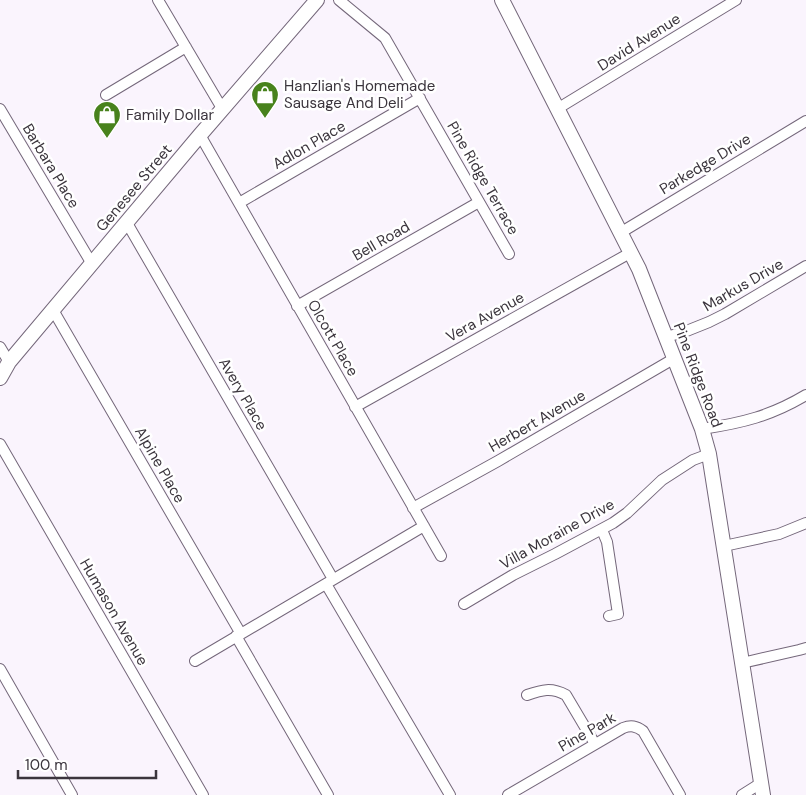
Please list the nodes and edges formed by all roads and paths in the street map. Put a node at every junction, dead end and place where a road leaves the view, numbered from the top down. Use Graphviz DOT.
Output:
graph roads {
  1 [pos="158,0"];
  2 [pos="317,0"];
  3 [pos="339,0"];
  4 [pos="502,0"];
  5 [pos="736,0"];
  6 [pos="186,47"];
  7 [pos="106,95"];
  8 [pos="420,98"];
  9 [pos="0,109"];
  10 [pos="558,109"];
  11 [pos="223,110"];
  12 [pos="806,121"];
  13 [pos="200,135"];
  14 [pos="479,202"];
  15 [pos="238,203"];
  16 [pos="127,222"];
  17 [pos="620,233"];
  18 [pos="630,253"];
  19 [pos="509,254"];
  20 [pos="92,264"];
  21 [pos="806,266"];
  22 [pos="298,306"];
  23 [pos="53,310"];
  24 [pos="666,337"];
  25 [pos="0,347"];
  26 [pos="675,358"];
  27 [pos="9,362"];
  28 [pos="0,378"];
  29 [pos="806,395"];
  30 [pos="356,407"];
  31 [pos="702,429"];
  32 [pos="0,444"];
  33 [pos="710,454"];
  34 [pos="413,508"];
  35 [pos="806,523"];
  36 [pos="424,526"];
  37 [pos="602,530"];
  38 [pos="724,546"];
  39 [pos="441,556"];
  40 [pos="330,581"];
  41 [pos="464,604"];
  42 [pos="609,616"];
  43 [pos="239,635"];
  44 [pos="806,648"];
  45 [pos="195,661"];
  46 [pos="742,663"];
  47 [pos="0,669"];
  48 [pos="527,696"];
  49 [pos="595,744"];
  50 [pos="762,789"];
  51 [pos="72,795"];
  52 [pos="203,795"];
  53 [pos="328,795"];
  54 [pos="450,795"];
  55 [pos="508,795"];
  56 [pos="680,795"];
  57 [pos="742,795"];
  1 -- 6 [label="street"];
  2 -- 11 [label="street, Genesee Street"];
  3 -- 8 [label="street, Pine Ridge Terrace"];
  4 -- 10 [label="street, Pine Ridge Road"];
  5 -- 10 [label="street, David Avenue"];
  6 -- 7 [label="street"];
  6 -- 11 [label="street"];
  8 -- 14 [label="street, Pine Ridge Terrace"];
  8 -- 15 [label="street, Adlon Place"];
  9 -- 20 [label="street, Barbara Place"];
  10 -- 17 [label="street, Pine Ridge Road"];
  11 -- 13 [label="street, Genesee Street"];
  12 -- 17 [label="street, Parkedge Drive"];
  13 -- 15 [label="street, Olcott Place"];
  13 -- 16 [label="street, Genesee Street"];
  14 -- 19 [label="street, Pine Ridge Terrace"];
  14 -- 22 [label="street, Bell Road"];
  15 -- 22 [label="street, Olcott Place"];
  16 -- 20 [label="street, Genesee Street"];
  16 -- 40 [label="street, Avery Place"];
  17 -- 18 [label="street, Pine Ridge Road"];
  18 -- 24 [label="street, Pine Ridge Road"];
  18 -- 30 [label="street, Vera Avenue"];
  20 -- 23 [label="street, Genesee Street"];
  21 -- 24 [label="street, Markus Drive"];
  22 -- 30 [label="street, Olcott Place"];
  23 -- 27 [label="street, Genesee Street"];
  23 -- 43 [label="street, Alpine Place"];
  24 -- 26 [label="street, Pine Ridge Road"];
  25 -- 27 [label="street"];
  26 -- 31 [label="street, Pine Ridge Road"];
  26 -- 34 [label="street, Herbert Avenue"];
  27 -- 28 [label="street, Genesee Street"];
  29 -- 31 [label="street"];
  30 -- 34 [label="street, Olcott Place"];
  31 -- 33 [label="street, Pine Ridge Road"];
  32 -- 52 [label="street, Humason Avenue"];
  33 -- 37 [label="street, Villa Moraine Drive"];
  33 -- 38 [label="street, Pine Ridge Road"];
  34 -- 36 [label="street, Olcott Place"];
  35 -- 38 [label="street"];
  36 -- 39 [label="street, Olcott Place"];
  36 -- 40 [label="street"];
  37 -- 41 [label="street, Villa Moraine Drive"];
  37 -- 42 [label="street"];
  38 -- 46 [label="street, Pine Ridge Road"];
  40 -- 43 [label="street"];
  40 -- 54 [label="street, Avery Place"];
  43 -- 45 [label="street"];
  43 -- 53 [label="street, Alpine Place"];
  44 -- 46 [label="street"];
  46 -- 50 [label="street, Pine Ridge Road"];
  47 -- 51 [label="street"];
  48 -- 49 [label="street"];
  49 -- 55 [label="street, Pine Park"];
  49 -- 56 [label="street, Pine Park"];
  50 -- 57 [label="street"];
}
